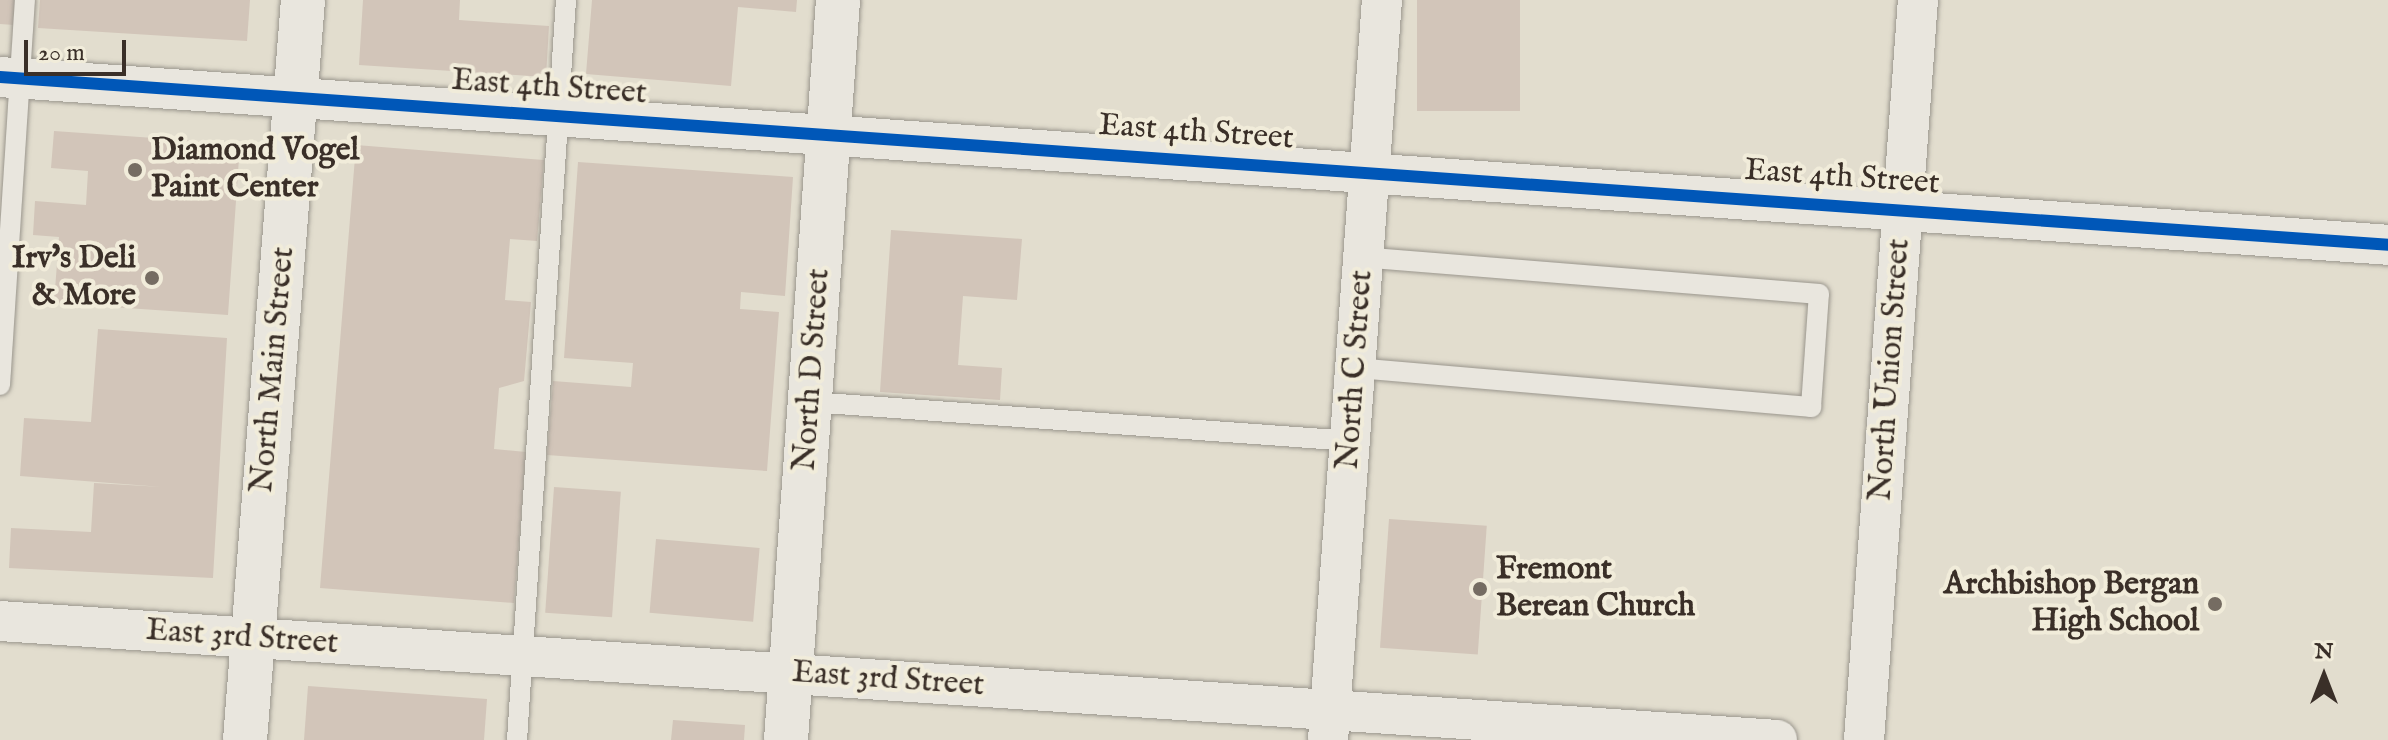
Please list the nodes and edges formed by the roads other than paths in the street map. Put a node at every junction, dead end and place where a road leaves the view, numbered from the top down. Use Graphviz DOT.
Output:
graph roads {
  1 [pos="25,0"];
  2 [pos="303,0"];
  3 [pos="566,0"];
  4 [pos="838,0"];
  5 [pos="1382,0"];
  6 [pos="1918,0"];
  7 [pos="10,77"];
  8 [pos="295,97"];
  9 [pos="559,115"];
  10 [pos="828,133"];
  11 [pos="1370,171"];
  12 [pos="1903,209"];
  13 [pos="2388,245"];
  14 [pos="1364,257"];
  15 [pos="1356,368"];
  16 [pos="0,385"];
  17 [pos="811,402"];
  18 [pos="1351,441"];
  19 [pos="0,621"];
  20 [pos="253,639"];
  21 [pos="522,656"];
  22 [pos="791,673"];
  23 [pos="1329,725"];
  24 [pos="245,740"];
  25 [pos="517,740"];
  26 [pos="786,740"];
  27 [pos="1777,740"];
  28 [pos="1864,740"];
  1 -- 7 [label="lane"];
  2 -- 8 [label="main road, North Main Street"];
  3 -- 9 [label="lane"];
  4 -- 10 [label="main road, North D Street"];
  5 -- 11 [label="street, North C Street"];
  6 -- 12 [label="street, North Union Street"];
  7 -- 8 [label="street, East 4th Street"];
  7 -- 16 [label="lane"];
  8 -- 9 [label="street, East 4th Street"];
  8 -- 20 [label="main road, North Main Street"];
  9 -- 10 [label="street, East 4th Street"];
  9 -- 21 [label="lane"];
  10 -- 11 [label="street, East 4th Street"];
  10 -- 17 [label="main road, North D Street"];
  11 -- 12 [label="street, East 4th Street"];
  11 -- 14 [label="street, North C Street"];
  12 -- 13 [label="street, East 4th Street"];
  12 -- 28 [label="street, North Union Street"];
  14 -- 15 [label="street, North C Street"];
  14 -- 15 [label="lane"];
  15 -- 18 [label="street, North C Street"];
  17 -- 18 [label="lane"];
  17 -- 22 [label="main road, North D Street"];
  18 -- 23 [label="street, North C Street"];
  19 -- 20 [label="street, East 3rd Street"];
  20 -- 21 [label="street, East 3rd Street"];
  20 -- 24 [label="main road, North Main Street"];
  21 -- 22 [label="street, East 3rd Street"];
  21 -- 25 [label="lane"];
  22 -- 23 [label="street, East 3rd Street"];
  22 -- 26 [label="main road, North D Street"];
  23 -- 27 [label="street, East 3rd Street"];
}
